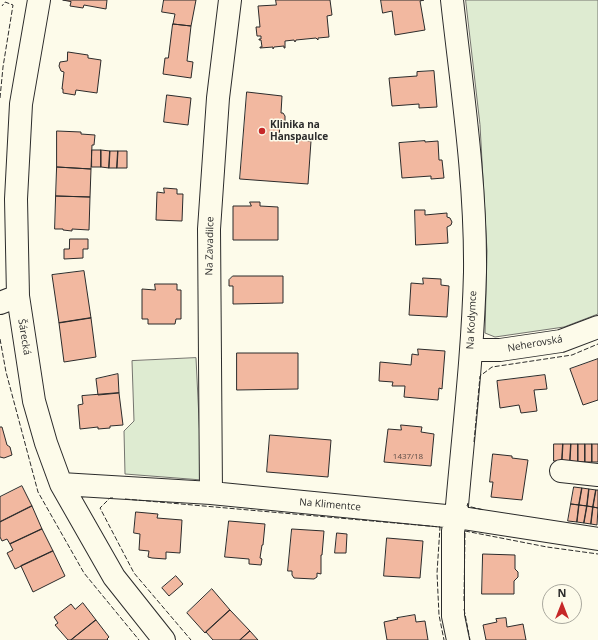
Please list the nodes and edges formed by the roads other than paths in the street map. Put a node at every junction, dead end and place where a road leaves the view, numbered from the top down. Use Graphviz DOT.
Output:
graph roads {
  1 [pos="39,0"];
  2 [pos="230,0"];
  3 [pos="452,0"];
  4 [pos="9,299"];
  5 [pos="598,328"];
  6 [pos="471,350"];
  7 [pos="561,472"];
  8 [pos="598,475"];
  9 [pos="61,484"];
  10 [pos="211,493"];
  11 [pos="456,517"];
  12 [pos="598,539"];
  13 [pos="164,640"];
  14 [pos="458,640"];
  1 -- 4 [label="street, Šárecká"];
  2 -- 10 [label="street, Na Zavadilce"];
  3 -- 6 [label="street, Na Kodymce"];
  4 -- 9 [label="street, Šárecká"];
  5 -- 6 [label="street, Neherovská"];
  6 -- 11 [label="street, Na Kodymce"];
  7 -- 8 [label="street"];
  9 -- 10 [label="street, Na Klimentce"];
  9 -- 13 [label="street, Šárecká"];
  10 -- 11 [label="street, Na Klimentce"];
  11 -- 12 [label="street, Na Klimentce"];
  11 -- 14 [label="street, Na Kodymce"];
}
